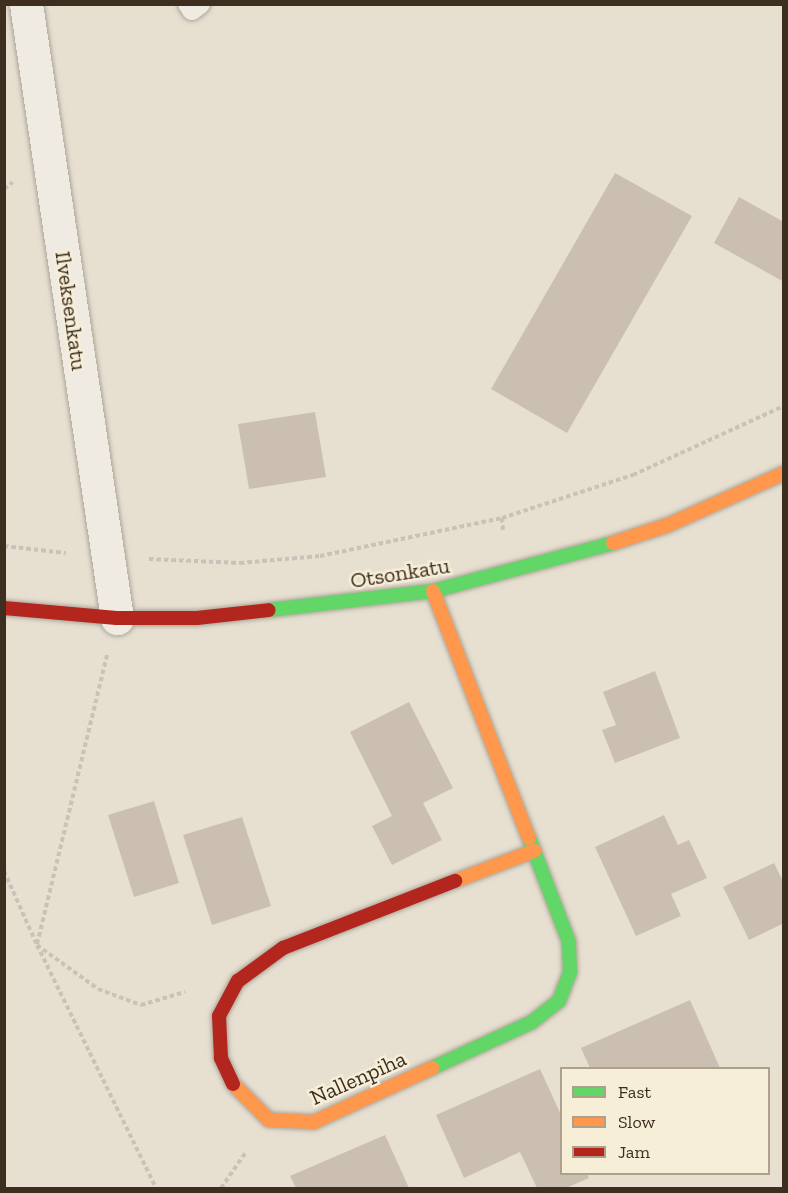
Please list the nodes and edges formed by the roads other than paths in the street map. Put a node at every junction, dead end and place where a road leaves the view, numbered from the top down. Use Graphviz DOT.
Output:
graph roads {
  1 [pos="26,4"];
  2 [pos="188,4"];
  3 [pos="200,4"];
  4 [pos="783,473"];
  5 [pos="433,591"];
  6 [pos="4,608"];
  7 [pos="117,618"];
  8 [pos="534,851"];
  1 -- 7 [label="street, Ilveksenkatu"];
  2 -- 3 [label="lane"];
  4 -- 5 [label="street, Otsonkatu"];
  5 -- 7 [label="street, Otsonkatu"];
  5 -- 8 [label="street, Nallenpiha"];
  6 -- 7 [label="street, Otsonkatu"];
  8 -- 8 [label="street, Nallenpiha"];
}
